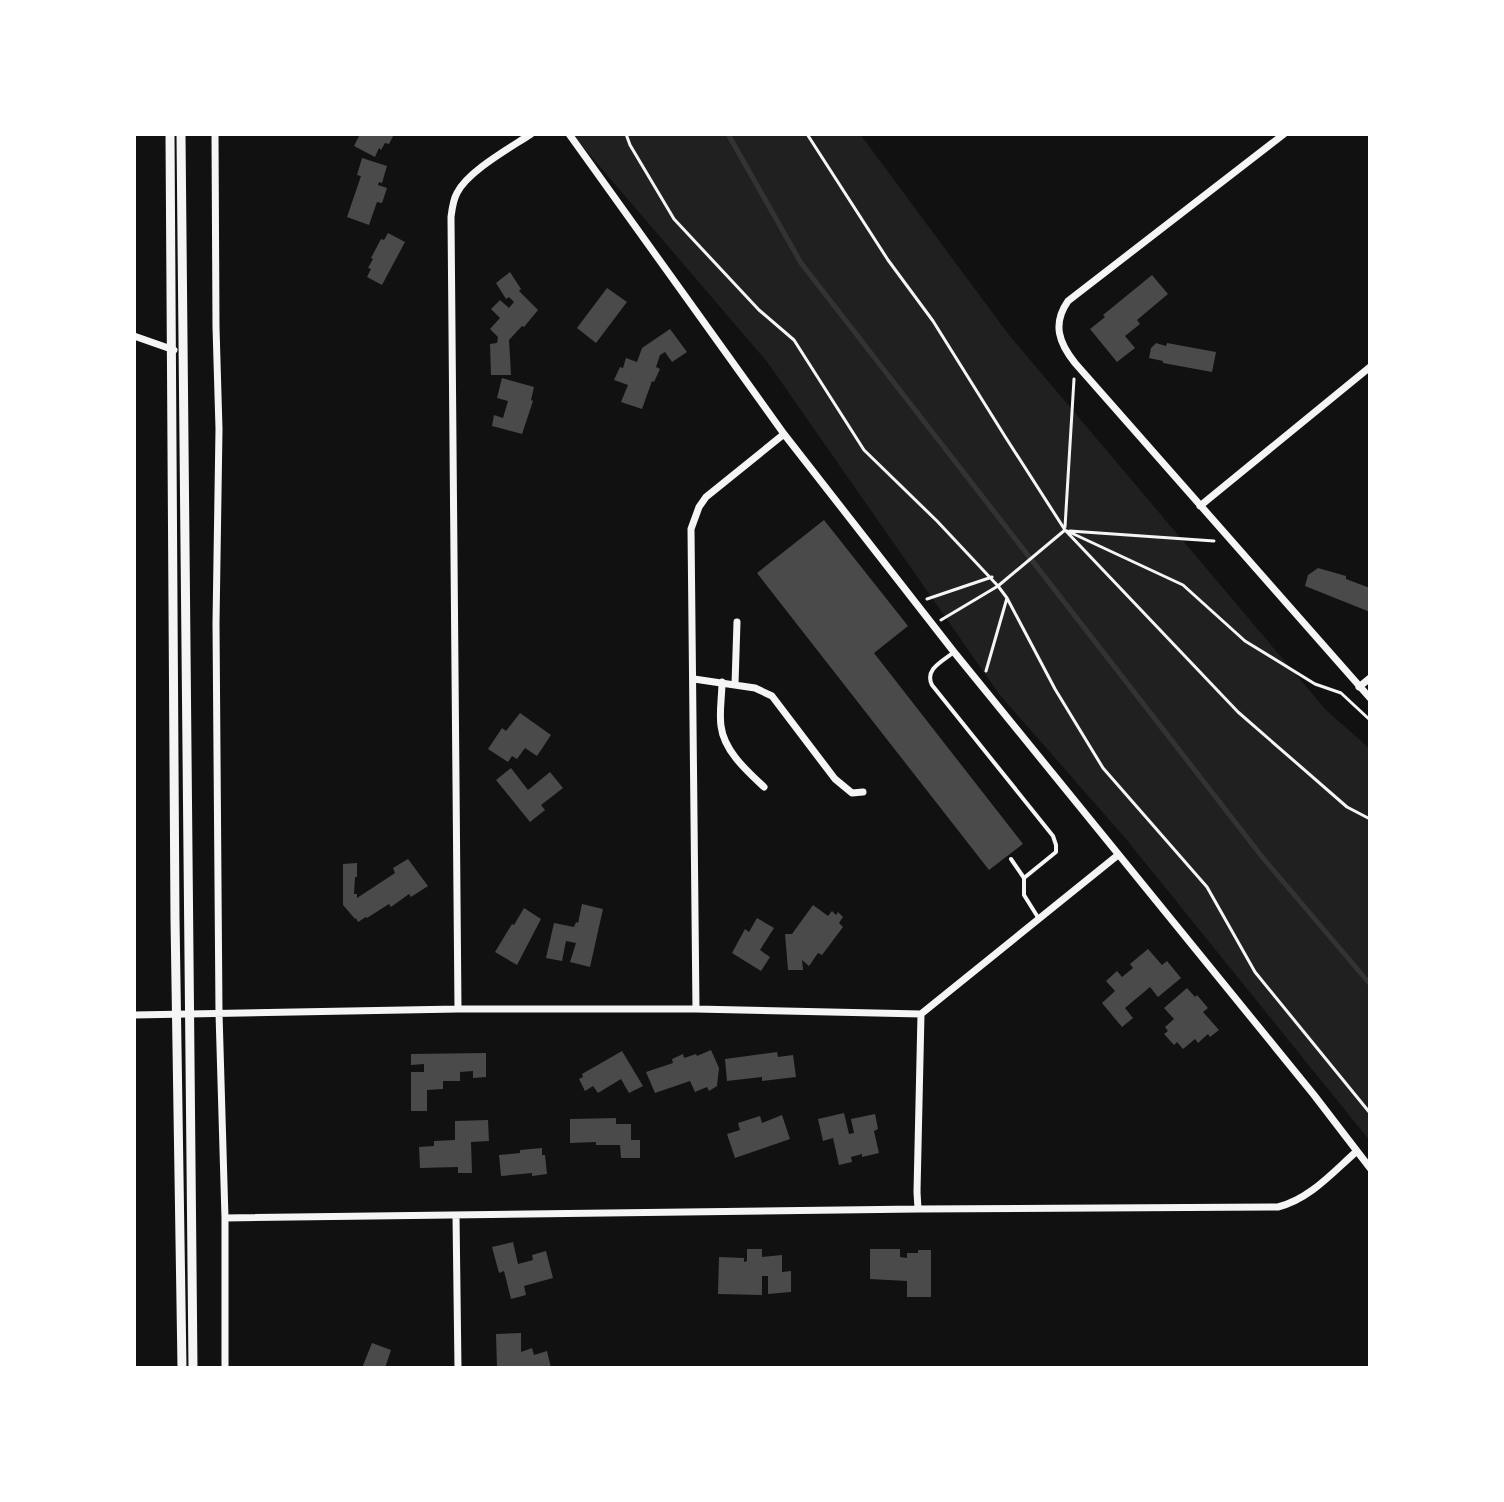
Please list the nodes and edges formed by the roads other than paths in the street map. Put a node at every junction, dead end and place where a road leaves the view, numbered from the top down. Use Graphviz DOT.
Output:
graph roads {
  1 [pos="170,134"];
  2 [pos="181,134"];
  3 [pos="215,134"];
  4 [pos="531,134"];
  5 [pos="569,134"];
  6 [pos="1284,134"];
  7 [pos="134,336"];
  8 [pos="172,350"];
  9 [pos="184,351"];
  10 [pos="1370,367"];
  11 [pos="784,434"];
  12 [pos="1200,506"];
  13 [pos="737,622"];
  14 [pos="954,652"];
  15 [pos="1370,678"];
  16 [pos="694,679"];
  17 [pos="722,682"];
  18 [pos="735,684"];
  19 [pos="1359,687"];
  20 [pos="1370,698"];
  21 [pos="764,787"];
  22 [pos="863,792"];
  23 [pos="1118,855"];
  24 [pos="1011,859"];
  25 [pos="1024,878"];
  26 [pos="1039,919"];
  27 [pos="458,1009"];
  28 [pos="696,1009"];
  29 [pos="219,1013"];
  30 [pos="191,1014"];
  31 [pos="921,1014"];
  32 [pos="134,1015"];
  33 [pos="177,1016"];
  34 [pos="1357,1151"];
  35 [pos="1370,1168"];
  36 [pos="918,1209"];
  37 [pos="456,1215"];
  38 [pos="225,1218"];
  39 [pos="182,1368"];
  40 [pos="193,1368"];
  41 [pos="225,1368"];
  42 [pos="458,1368"];
  1 -- 8 [label="street"];
  2 -- 9 [label="street"];
  3 -- 29 [label="street"];
  4 -- 27 [label="street"];
  5 -- 11 [label="street"];
  6 -- 12 [label="street"];
  7 -- 8 [label="street"];
  8 -- 9 [label="street"];
  8 -- 33 [label="street"];
  9 -- 30 [label="street"];
  10 -- 12 [label="street"];
  11 -- 14 [label="street"];
  11 -- 16 [label="street"];
  12 -- 19 [label="street"];
  13 -- 18 [label="street"];
  14 -- 23 [label="street"];
  14 -- 25 [label="lane"];
  15 -- 19 [label="street"];
  16 -- 17 [label="street"];
  16 -- 28 [label="street"];
  17 -- 18 [label="street"];
  17 -- 21 [label="street"];
  18 -- 22 [label="street"];
  19 -- 20 [label="street"];
  23 -- 26 [label="street"];
  23 -- 34 [label="street"];
  24 -- 25 [label="lane"];
  25 -- 26 [label="lane"];
  26 -- 31 [label="street"];
  27 -- 28 [label="street"];
  27 -- 29 [label="street"];
  28 -- 31 [label="street"];
  29 -- 30 [label="street"];
  29 -- 38 [label="street"];
  30 -- 33 [label="street"];
  30 -- 40 [label="street"];
  31 -- 36 [label="street"];
  32 -- 33 [label="street"];
  33 -- 39 [label="street"];
  34 -- 35 [label="street"];
  34 -- 36 [label="street"];
  36 -- 37 [label="street"];
  37 -- 38 [label="street"];
  37 -- 42 [label="street"];
  38 -- 41 [label="street"];
}
